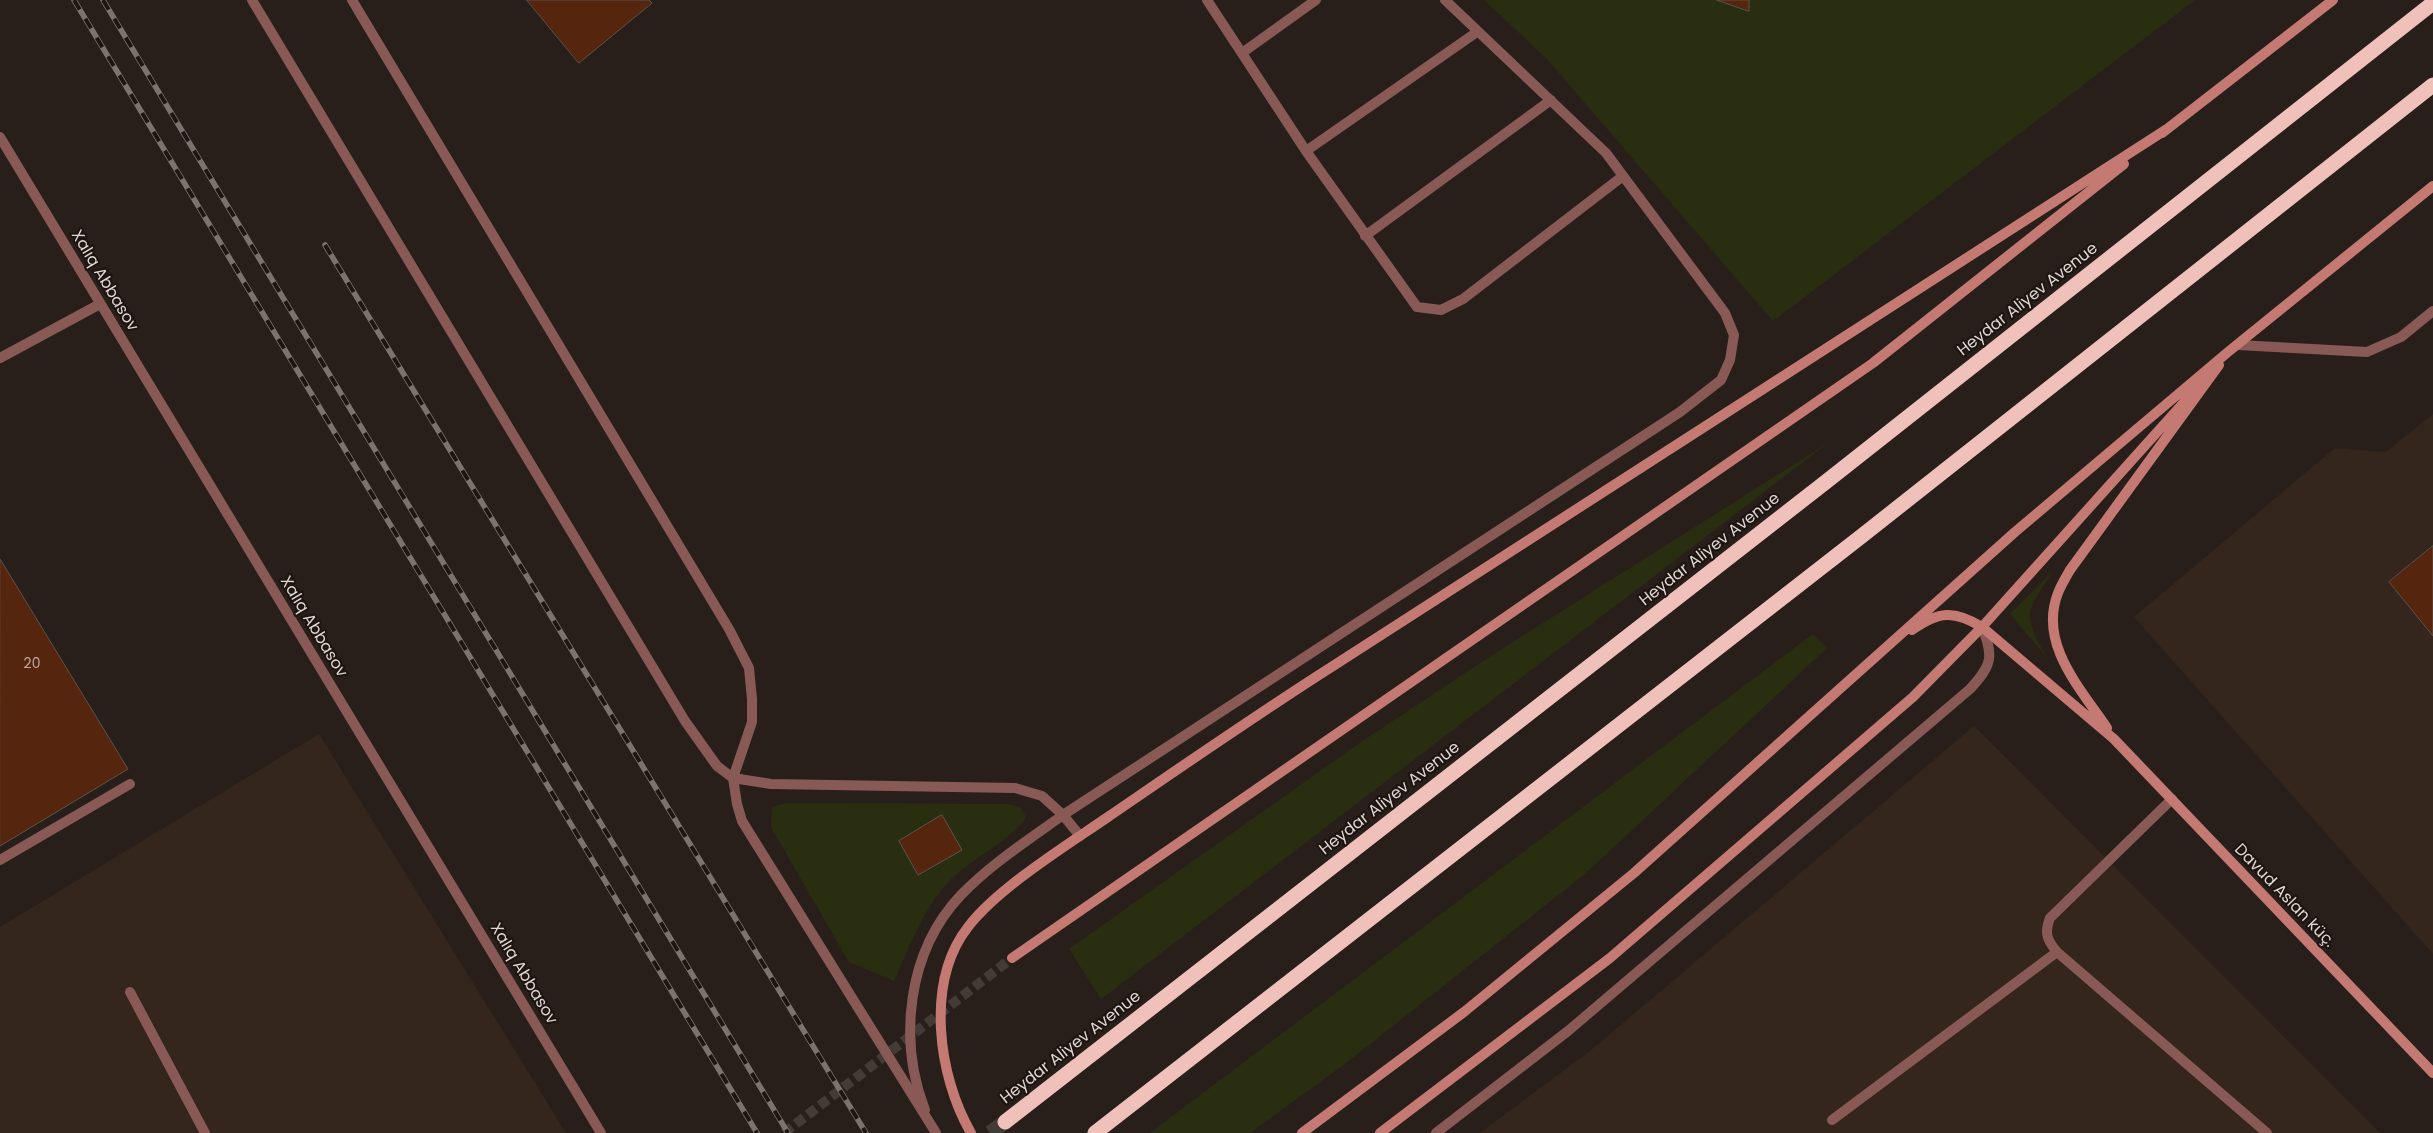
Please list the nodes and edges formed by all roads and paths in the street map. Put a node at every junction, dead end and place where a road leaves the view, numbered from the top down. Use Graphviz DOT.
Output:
graph roads {
  1 [pos="252,0"];
  2 [pos="352,0"];
  3 [pos="1207,0"];
  4 [pos="1316,0"];
  5 [pos="1445,0"];
  6 [pos="2333,0"];
  7 [pos="2433,3"];
  8 [pos="1477,32"];
  9 [pos="1242,52"];
  10 [pos="2433,85"];
  11 [pos="1551,100"];
  12 [pos="2167,129"];
  13 [pos="0,137"];
  14 [pos="1306,151"];
  15 [pos="1623,176"];
  16 [pos="2433,186"];
  17 [pos="1365,236"];
  18 [pos="100,304"];
  19 [pos="2433,311"];
  20 [pos="2238,345"];
  21 [pos="2228,352"];
  22 [pos="0,358"];
  23 [pos="1982,627"];
  24 [pos="1871,659"];
  25 [pos="2114,739"];
  26 [pos="734,778"];
  27 [pos="130,784"];
  28 [pos="2172,799"];
  29 [pos="1063,815"];
  30 [pos="1080,836"];
  31 [pos="0,860"];
  32 [pos="2057,952"];
  33 [pos="1012,958"];
  34 [pos="130,992"];
  35 [pos="2433,1073"];
  36 [pos="1832,1120"];
  37 [pos="1005,1122"];
  38 [pos="930,1124"];
  39 [pos="205,1133"];
  40 [pos="602,1133"];
  41 [pos="936,1133"];
  42 [pos="971,1133"];
  43 [pos="1095,1133"];
  44 [pos="1302,1133"];
  45 [pos="1380,1133"];
  46 [pos="1436,1133"];
  47 [pos="2267,1133"];
  1 -- 26 [label="street"];
  2 -- 26 [label="street"];
  3 -- 9 [label="street"];
  4 -- 9 [label="street"];
  5 -- 8 [label="street"];
  6 -- 12 [label="main road"];
  7 -- 37 [label="highway, Heydar Aliyev Avenue"];
  8 -- 11 [label="street"];
  8 -- 14 [label="street"];
  9 -- 14 [label="street"];
  10 -- 43 [label="highway"];
  11 -- 15 [label="street"];
  11 -- 17 [label="street"];
  12 -- 30 [label="main road"];
  12 -- 33 [label="main road"];
  13 -- 18 [label="street, Xalıq Abbasov"];
  14 -- 17 [label="street"];
  15 -- 17 [label="street"];
  15 -- 29 [label="street"];
  16 -- 20 [label="main road"];
  18 -- 22 [label="street"];
  18 -- 40 [label="street, Xalıq Abbasov"];
  19 -- 20 [label="street"];
  20 -- 21 [label="main road"];
  21 -- 23 [label="main road"];
  21 -- 24 [label="main road"];
  21 -- 25 [label="main road"];
  23 -- 24 [label="main road"];
  23 -- 25 [label="main road"];
  23 -- 45 [label="main road"];
  23 -- 46 [label="street"];
  24 -- 44 [label="main road"];
  25 -- 28 [label="main road, Davud Aslan küç."];
  26 -- 29 [label="street"];
  26 -- 38 [label="street"];
  27 -- 31 [label="street"];
  28 -- 32 [label="street"];
  28 -- 35 [label="main road, Davud Aslan küç."];
  29 -- 30 [label="street"];
  29 -- 38 [label="street"];
  30 -- 42 [label="main road"];
  32 -- 36 [label="street"];
  32 -- 47 [label="street"];
  34 -- 39 [label="street"];
  38 -- 41 [label="street"];
}
